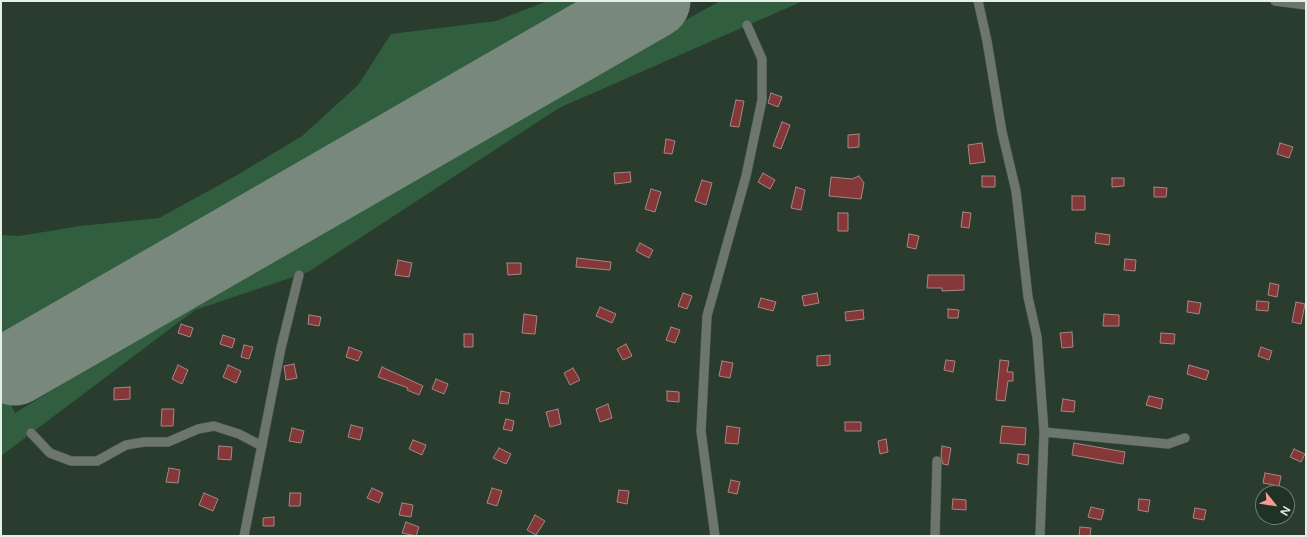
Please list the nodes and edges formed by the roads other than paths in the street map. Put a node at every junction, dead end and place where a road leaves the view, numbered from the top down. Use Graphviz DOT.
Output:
graph roads {
  1 [pos="978,1"];
  2 [pos="1275,1"];
  3 [pos="1306,5"];
  4 [pos="747,26"];
  5 [pos="299,275"];
  6 [pos="1044,432"];
  7 [pos="31,433"];
  8 [pos="1185,438"];
  9 [pos="262,446"];
  10 [pos="937,461"];
  11 [pos="244,536"];
  12 [pos="715,536"];
  13 [pos="935,536"];
  14 [pos="1040,536"];
  1 -- 6 [label="street"];
  2 -- 3 [label="street"];
  4 -- 12 [label="street"];
  5 -- 9 [label="street"];
  6 -- 8 [label="street"];
  6 -- 14 [label="street"];
  7 -- 9 [label="street"];
  9 -- 11 [label="street"];
  10 -- 13 [label="street"];
}
